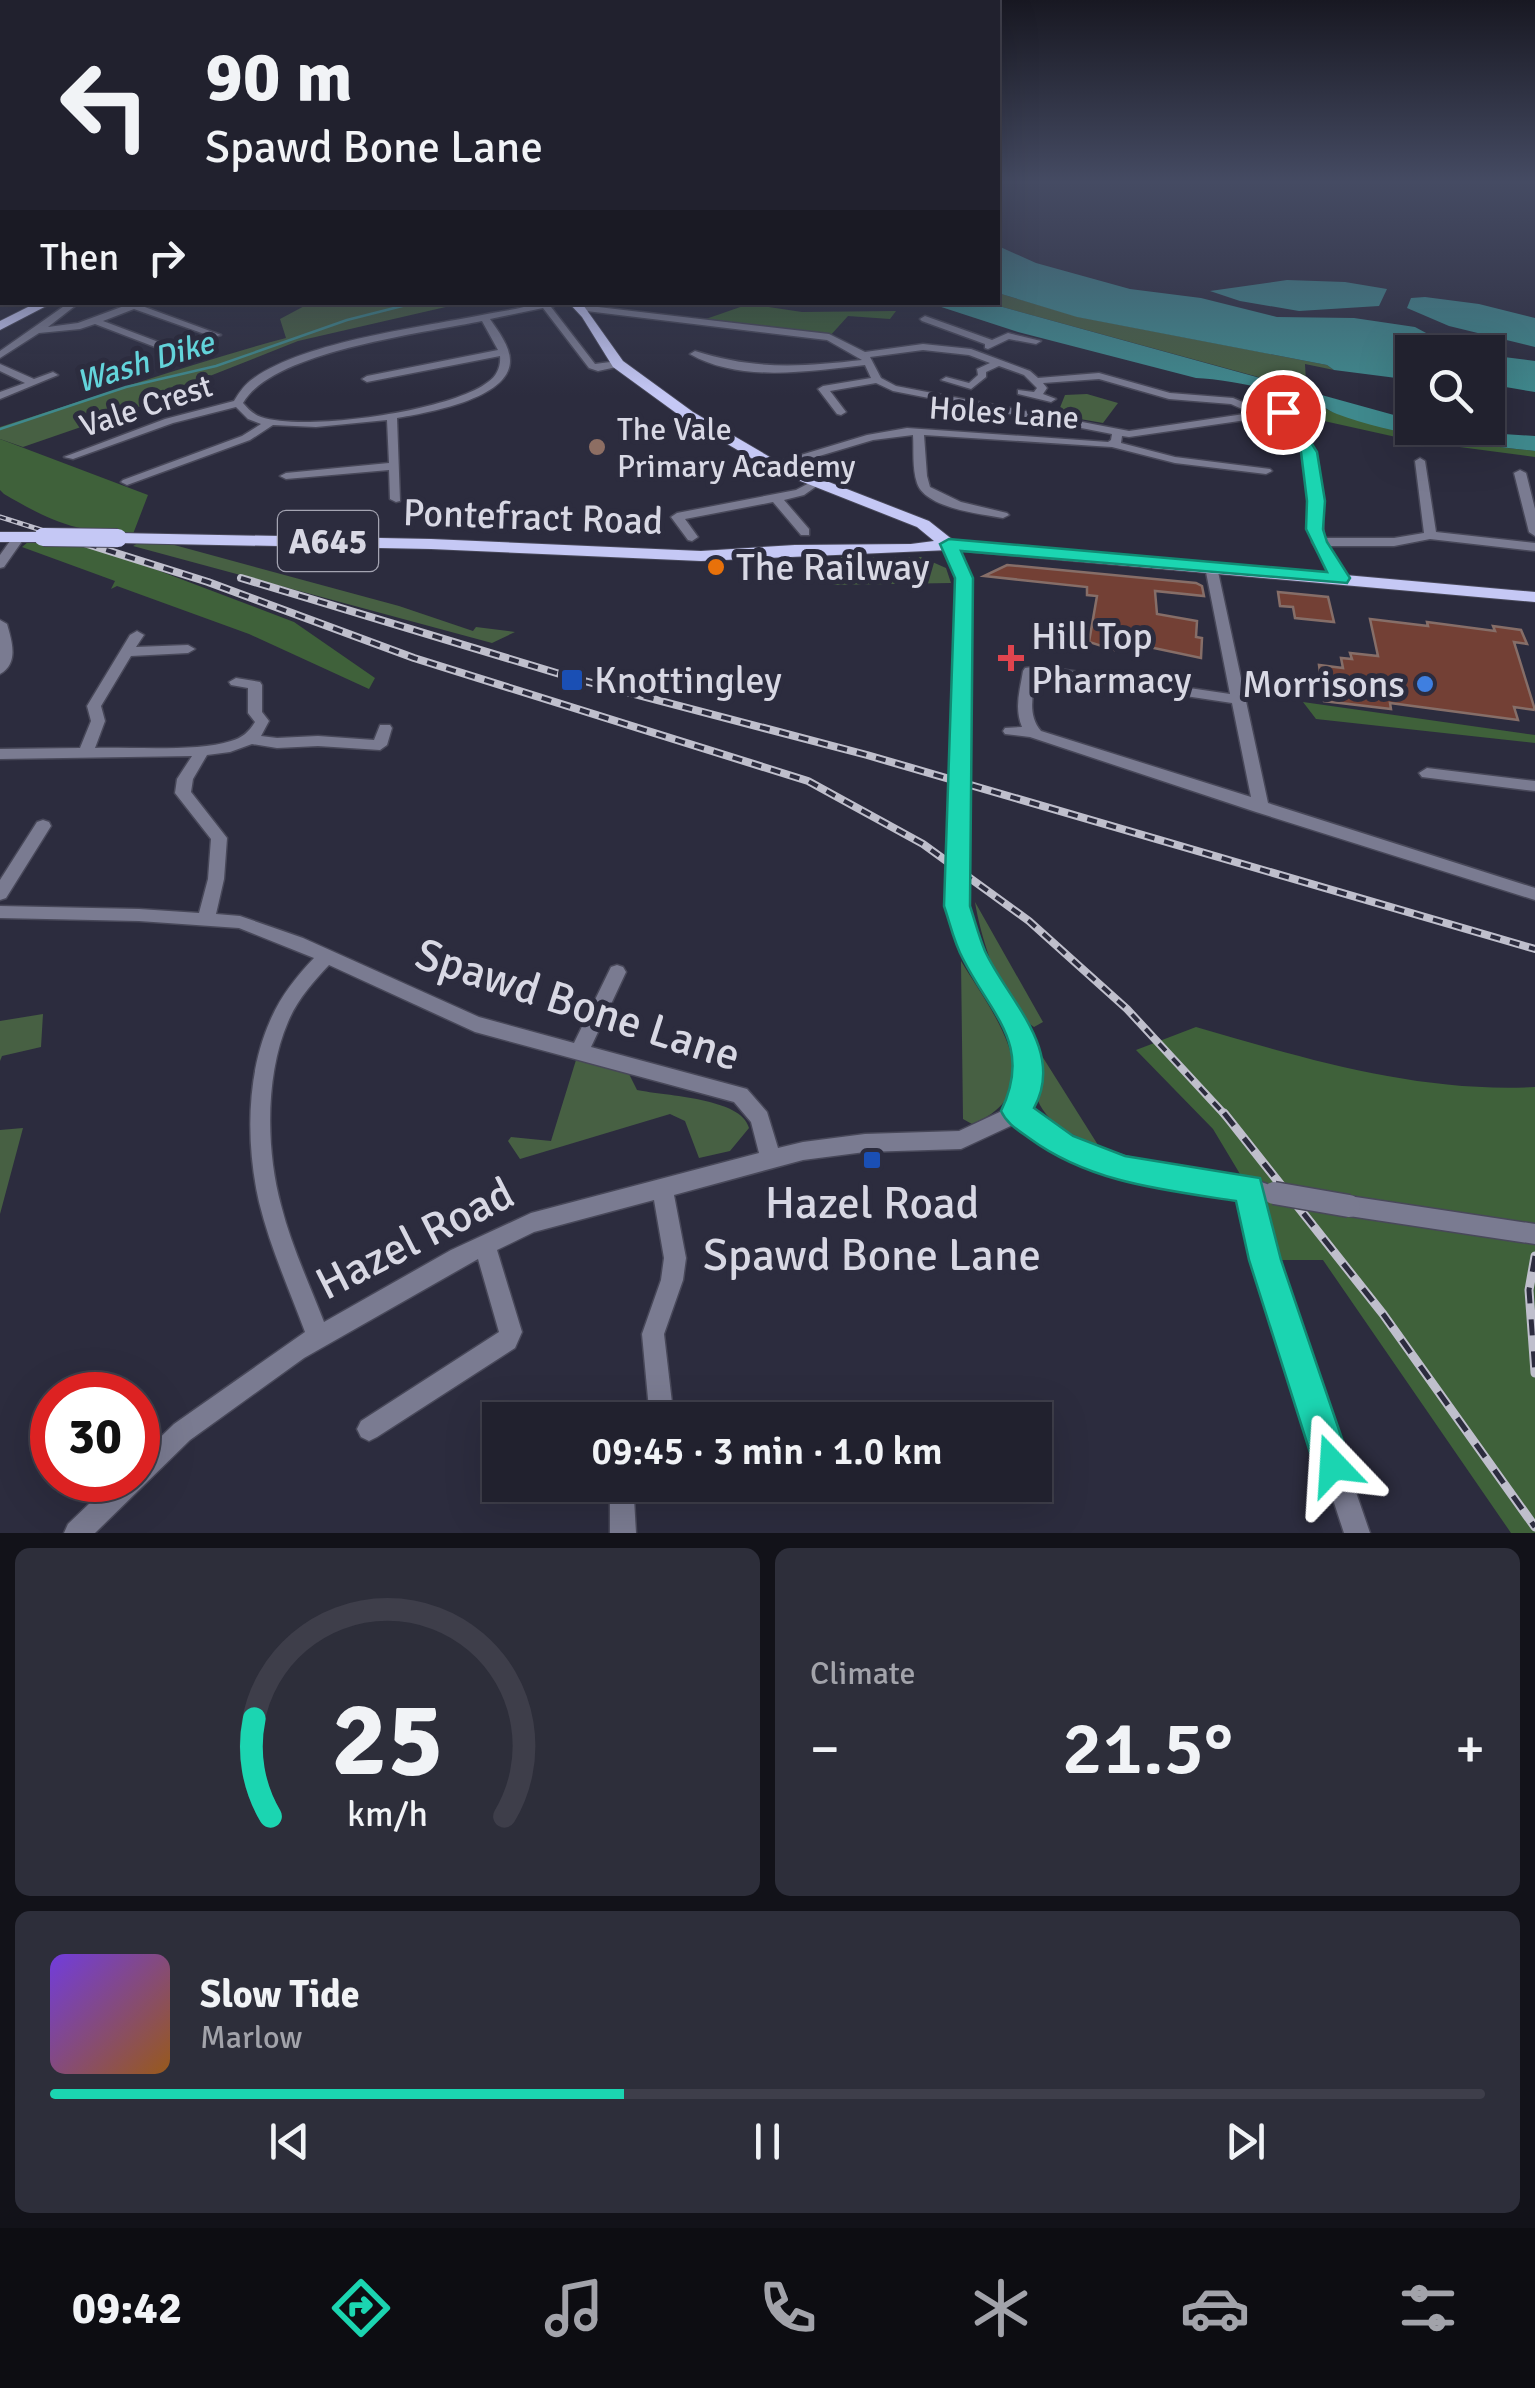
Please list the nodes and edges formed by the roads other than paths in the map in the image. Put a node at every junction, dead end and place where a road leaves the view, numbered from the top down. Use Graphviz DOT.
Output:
graph roads {
  1 [pos="28,305"];
  2 [pos="42,305"];
  3 [pos="72,305"];
  4 [pos="136,305"];
  5 [pos="142,305"];
  6 [pos="541,305"];
  7 [pos="546,305"];
  8 [pos="581,309"];
  9 [pos="0,318"];
  10 [pos="484,318"];
  11 [pos="96,321"];
  12 [pos="0,326"];
  13 [pos="37,331"];
  14 [pos="216,334"];
  15 [pos="1036,341"];
  16 [pos="993,344"];
  17 [pos="922,347"];
  18 [pos="166,348"];
  19 [pos="504,352"];
  20 [pos="975,353"];
  21 [pos="695,354"];
  22 [pos="0,355"];
  23 [pos="866,358"];
  24 [pos="618,364"];
  25 [pos="995,364"];
  26 [pos="0,367"];
  27 [pos="53,375"];
  28 [pos="947,378"];
  29 [pos="367,379"];
  30 [pos="877,380"];
  31 [pos="1037,382"];
  32 [pos="34,383"];
  33 [pos="1022,392"];
  34 [pos="0,396"];
  35 [pos="1036,396"];
  36 [pos="1051,400"];
  37 [pos="238,404"];
  38 [pos="841,412"];
  39 [pos="1263,414"];
  40 [pos="392,415"];
  41 [pos="271,422"];
  42 [pos="918,432"];
  43 [pos="1115,438"];
  44 [pos="68,457"];
  45 [pos="1420,461"];
  46 [pos="1196,463"];
  47 [pos="395,466"];
  48 [pos="776,466"];
  49 [pos="1266,471"];
  50 [pos="1520,473"];
  51 [pos="286,476"];
  52 [pos="1194,480"];
  53 [pos="127,482"];
  54 [pos="815,484"];
  55 [pos="776,498"];
  56 [pos="396,499"];
  57 [pos="1004,515"];
  58 [pos="805,532"];
  59 [pos="1535,532"];
  60 [pos="1430,535"];
  61 [pos="692,536"];
  62 [pos="0,537"];
  63 [pos="18,537"];
  64 [pos="1318,542"];
  65 [pos="949,544"];
  66 [pos="1535,547"];
  67 [pos="0,564"];
  68 [pos="1210,568"];
  69 [pos="1340,578"];
  70 [pos="1535,596"];
  71 [pos="0,624"];
  72 [pos="136,636"];
  73 [pos="188,649"];
  74 [pos="127,652"];
  75 [pos="0,670"];
  76 [pos="236,682"];
  77 [pos="1237,699"];
  78 [pos="385,728"];
  79 [pos="1010,731"];
  80 [pos="1034,733"];
  81 [pos="252,739"];
  82 [pos="87,750"];
  83 [pos="202,751"];
  84 [pos="0,754"];
  85 [pos="1427,773"];
  86 [pos="1535,786"];
  87 [pos="1261,808"];
  88 [pos="43,826"];
  89 [pos="0,894"];
  90 [pos="1535,894"];
  91 [pos="0,912"];
  92 [pos="206,918"];
  93 [pos="326,957"];
  94 [pos="617,972"];
  95 [pos="579,1053"];
  96 [pos="1016,1111"];
  97 [pos="771,1159"];
  98 [pos="662,1187"];
  99 [pos="1249,1188"];
  100 [pos="1524,1232"];
  101 [pos="485,1245"];
  102 [pos="318,1336"];
  103 [pos="660,1402"];
  104 [pos="369,1429"];
  105 [pos="160,1454"];
  106 [pos="109,1502"];
  107 [pos="622,1502"];
  108 [pos="77,1533"];
  109 [pos="623,1533"];
  110 [pos="1357,1533"];
  1 -- 9 [label="main road"];
  2 -- 12 [label="main road"];
  3 -- 13 [label="street"];
  4 -- 11 [label="street"];
  5 -- 14 [label="street"];
  6 -- 10 [label="street"];
  7 -- 24 [label="street"];
  8 -- 23 [label="street"];
  8 -- 24 [label="main road"];
  10 -- 19 [label="street"];
  10 -- 37 [label="street"];
  11 -- 13 [label="street"];
  11 -- 18 [label="street"];
  13 -- 22 [label="street"];
  15 -- 16 [label="street"];
  16 -- 17 [label="street"];
  16 -- 20 [label="street"];
  17 -- 20 [label="street"];
  17 -- 23 [label="street"];
  19 -- 29 [label="street"];
  19 -- 40 [label="street"];
  20 -- 25 [label="street"];
  21 -- 23 [label="street"];
  23 -- 30 [label="street"];
  24 -- 48 [label="main road"];
  25 -- 28 [label="street"];
  25 -- 31 [label="street"];
  26 -- 32 [label="street"];
  27 -- 32 [label="street"];
  30 -- 38 [label="street"];
  30 -- 43 [label="street"];
  31 -- 35 [label="street"];
  31 -- 39 [label="street"];
  32 -- 34 [label="street"];
  33 -- 35 [label="street"];
  35 -- 36 [label="street"];
  37 -- 41 [label="street"];
  37 -- 44 [label="street, Vale Crest"];
  39 -- 43 [label="street, Holes Lane"];
  39 -- 64 [label="street, Holes Lane"];
  40 -- 41 [label="street"];
  40 -- 47 [label="street"];
  41 -- 53 [label="street"];
  42 -- 43 [label="street, Holes Lane"];
  42 -- 48 [label="street, Holes Lane"];
  42 -- 57 [label="street"];
  43 -- 46 [label="street"];
  45 -- 60 [label="street"];
  46 -- 49 [label="street"];
  46 -- 52 [label="street"];
  47 -- 51 [label="street"];
  47 -- 56 [label="street"];
  48 -- 54 [label="main road"];
  50 -- 59 [label="street"];
  54 -- 55 [label="street"];
  54 -- 65 [label="main road"];
  55 -- 58 [label="street"];
  55 -- 61 [label="street"];
  60 -- 64 [label="street"];
  60 -- 66 [label="street"];
  62 -- 63 [label="main road, Pontefract Road / A645"];
  63 -- 65 [label="main road, Pontefract Road / A645, bridge"];
  63 -- 67 [label="street"];
  64 -- 69 [label="street"];
  65 -- 68 [label="main road, A645"];
  65 -- 96 [label="street, bridge"];
  68 -- 69 [label="main road, A645"];
  68 -- 77 [label="street"];
  69 -- 70 [label="main road, A645"];
  71 -- 75 [label="street"];
  72 -- 74 [label="street"];
  73 -- 74 [label="street"];
  74 -- 82 [label="street"];
  76 -- 81 [label="street"];
  77 -- 80 [label="street"];
  77 -- 87 [label="street"];
  78 -- 81 [label="street"];
  79 -- 80 [label="street"];
  80 -- 87 [label="street"];
  81 -- 83 [label="street"];
  82 -- 83 [label="street"];
  82 -- 84 [label="street"];
  83 -- 92 [label="street"];
  85 -- 86 [label="street"];
  87 -- 90 [label="street"];
  88 -- 89 [label="street"];
  91 -- 92 [label="street, Spawd Bone Lane"];
  92 -- 93 [label="street, Spawd Bone Lane"];
  93 -- 95 [label="street, Spawd Bone Lane"];
  93 -- 102 [label="street"];
  94 -- 95 [label="street"];
  95 -- 97 [label="street, Spawd Bone Lane"];
  96 -- 97 [label="street, Hazel Road"];
  96 -- 99 [label="street"];
  97 -- 98 [label="street, Hazel Road"];
  98 -- 101 [label="street, Hazel Road"];
  98 -- 103 [label="street"];
  99 -- 100 [label="street, bridge"];
  99 -- 110 [label="street"];
  101 -- 102 [label="street, Hazel Road"];
  101 -- 104 [label="street"];
  102 -- 105 [label="street, Hazel Road"];
  106 -- 108 [label="street"];
  107 -- 109 [label="street"];
}
